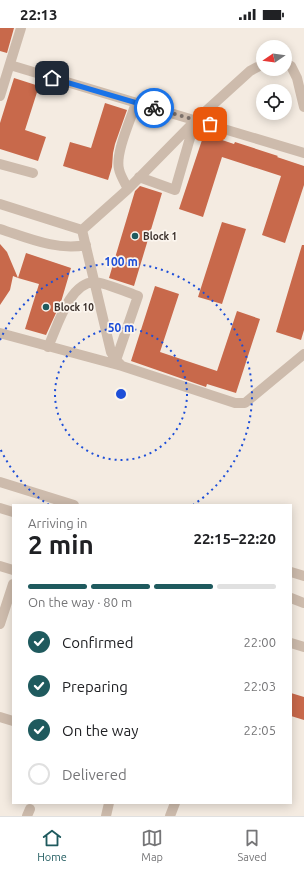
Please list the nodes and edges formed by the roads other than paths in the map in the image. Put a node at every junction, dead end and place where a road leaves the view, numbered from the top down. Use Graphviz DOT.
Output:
graph roads {
  1 [pos="21,28"];
  2 [pos="10,65"];
  3 [pos="256,68"];
  4 [pos="292,68"];
  5 [pos="0,96"];
  6 [pos="136,103"];
  7 [pos="304,107"];
  8 [pos="196,120"];
  9 [pos="188,129"];
  10 [pos="304,153"];
  11 [pos="0,164"];
  12 [pos="33,173"];
  13 [pos="139,178"];
  14 [pos="128,189"];
  15 [pos="0,204"];
  16 [pos="0,230"];
  17 [pos="82,230"];
  18 [pos="86,245"];
  19 [pos="94,282"];
  20 [pos="0,333"];
  21 [pos="48,347"];
  22 [pos="304,354"];
  23 [pos="119,363"];
  24 [pos="0,482"];
  25 [pos="71,504"];
  26 [pos="0,508"];
  27 [pos="12,512"];
  28 [pos="0,566"];
  29 [pos="12,570"];
  30 [pos="292,572"];
  31 [pos="304,576"];
  32 [pos="12,587"];
  33 [pos="292,598"];
  34 [pos="304,603"];
  35 [pos="0,624"];
  36 [pos="292,643"];
  37 [pos="304,647"];
  38 [pos="0,717"];
  39 [pos="12,721"];
  40 [pos="109,804"];
  41 [pos="175,804"];
  42 [pos="106,816"];
  43 [pos="170,816"];
  1 -- 2 [label="street"];
  2 -- 5 [label="street"];
  2 -- 6 [label="street"];
  3 -- 8 [label="street"];
  4 -- 7 [label="street"];
  6 -- 8 [label="street"];
  6 -- 14 [label="street"];
  8 -- 9 [label="street"];
  8 -- 10 [label="street"];
  9 -- 13 [label="street"];
  9 -- 13 [label="street"];
  11 -- 12 [label="street"];
  13 -- 14 [label="street"];
  14 -- 17 [label="street"];
  15 -- 17 [label="street"];
  16 -- 18 [label="street"];
  17 -- 18 [label="street"];
  18 -- 19 [label="street"];
  19 -- 21 [label="street"];
  19 -- 23 [label="street"];
  19 -- 23 [label="street"];
  20 -- 21 [label="street"];
  21 -- 23 [label="street"];
  22 -- 23 [label="street"];
  24 -- 25 [label="street"];
  26 -- 27 [label="street"];
  28 -- 29 [label="street"];
  30 -- 31 [label="street"];
  32 -- 35 [label="street"];
  33 -- 34 [label="street"];
  36 -- 37 [label="street"];
  38 -- 39 [label="street"];
  40 -- 42 [label="street"];
  41 -- 43 [label="street"];
}
